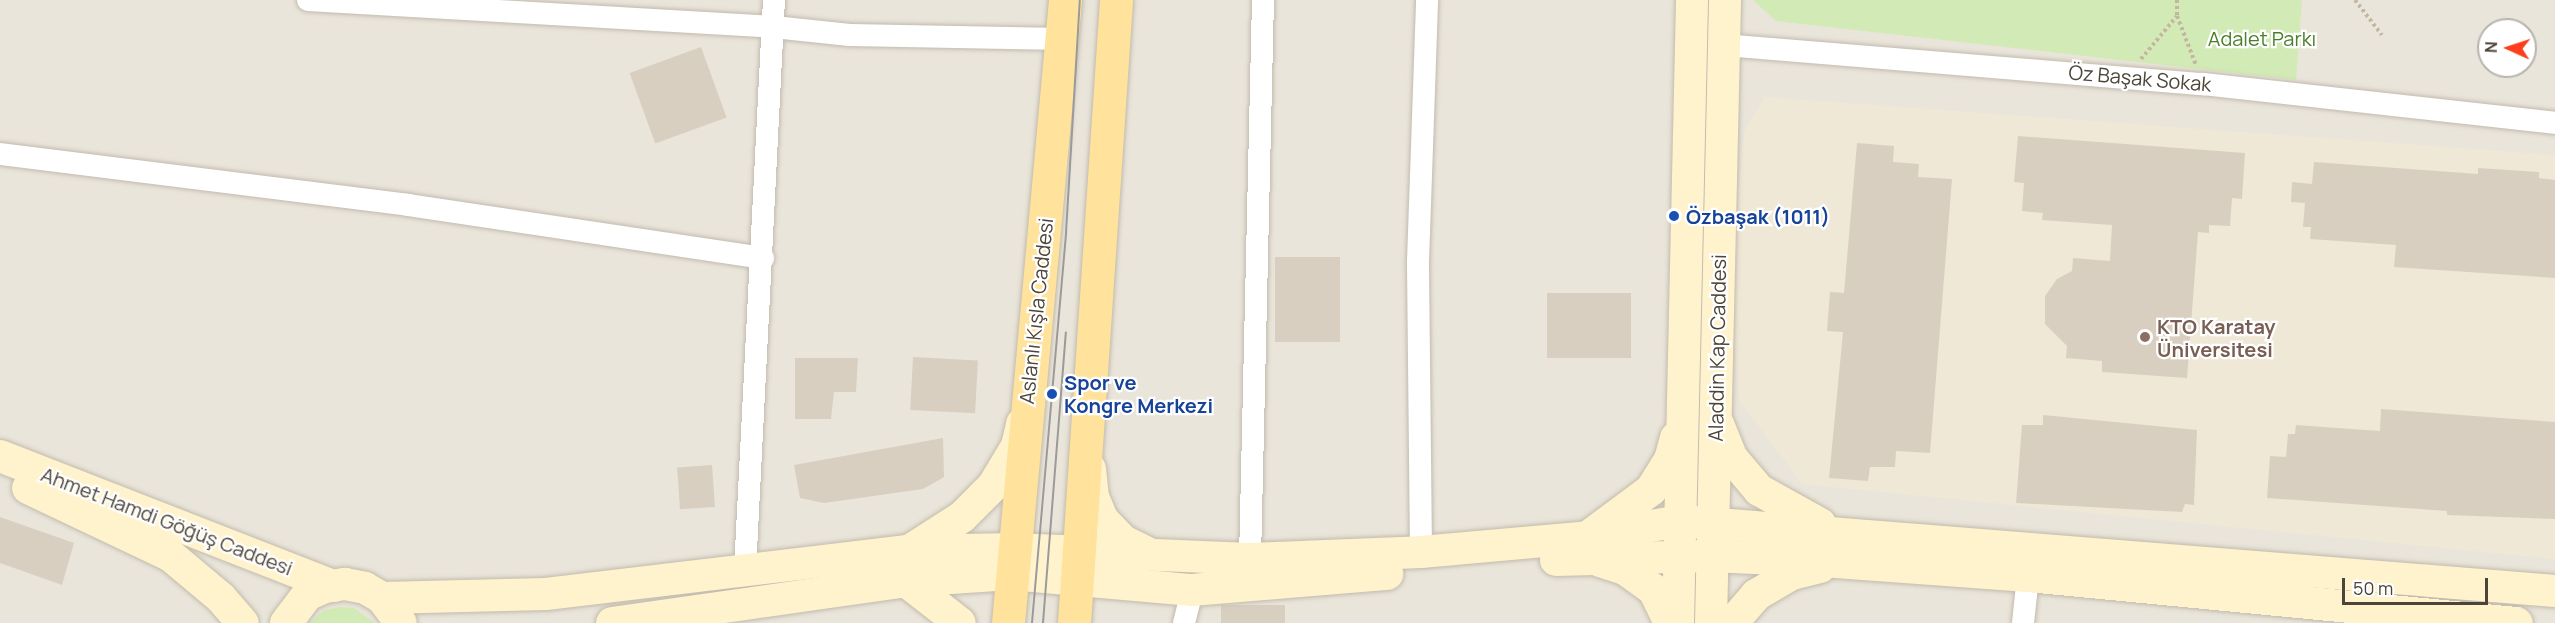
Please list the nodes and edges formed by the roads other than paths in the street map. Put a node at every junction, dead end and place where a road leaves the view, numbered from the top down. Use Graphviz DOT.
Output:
graph roads {
  1 [pos="309,0"];
  2 [pos="774,0"];
  3 [pos="1065,0"];
  4 [pos="1116,0"];
  5 [pos="1263,0"];
  6 [pos="1427,0"];
  7 [pos="1692,0"];
  8 [pos="1725,0"];
  9 [pos="368,2"];
  10 [pos="774,27"];
  11 [pos="1062,39"];
  12 [pos="1724,45"];
  13 [pos="2555,123"];
  14 [pos="0,154"];
  15 [pos="763,258"];
  16 [pos="1027,406"];
  17 [pos="1683,416"];
  18 [pos="1716,418"];
  19 [pos="1088,452"];
  20 [pos="0,456"];
  21 [pos="0,475"];
  22 [pos="1680,521"];
  23 [pos="1713,522"];
  24 [pos="1838,531"];
  25 [pos="1588,547"];
  26 [pos="1421,552"];
  27 [pos="1679,556"];
  28 [pos="1711,556"];
  29 [pos="1156,557"];
  30 [pos="1250,559"];
  31 [pos="1013,562"];
  32 [pos="1836,562"];
  33 [pos="907,566"];
  34 [pos="1079,568"];
  35 [pos="745,570"];
  36 [pos="2028,576"];
  37 [pos="334,586"];
  38 [pos="1192,590"];
  39 [pos="2555,591"];
  40 [pos="382,598"];
  41 [pos="2394,620"];
  42 [pos="243,623"];
  43 [pos="286,623"];
  44 [pos="401,623"];
  45 [pos="612,623"];
  46 [pos="960,623"];
  47 [pos="1008,623"];
  48 [pos="1074,623"];
  49 [pos="1184,623"];
  50 [pos="1670,623"];
  51 [pos="1678,623"];
  52 [pos="1711,623"];
  53 [pos="1732,623"];
  54 [pos="2023,623"];
  55 [pos="2517,623"];
  1 -- 9 [label="street"];
  2 -- 10 [label="street"];
  3 -- 11 [label="main road, Aslanlı Kışla Caddesi"];
  4 -- 19 [label="main road"];
  5 -- 30 [label="street"];
  6 -- 26 [label="street"];
  7 -- 17 [label="street, Aladdin Kap Caddesi"];
  8 -- 12 [label="street, Aladdin Kap Caddesi"];
  9 -- 10 [label="street"];
  10 -- 11 [label="street"];
  10 -- 15 [label="street"];
  11 -- 16 [label="main road, Aslanlı Kışla Caddesi"];
  12 -- 13 [label="street, Öz Başak Sokak"];
  12 -- 18 [label="street, Aladdin Kap Caddesi"];
  14 -- 15 [label="street"];
  15 -- 35 [label="street"];
  16 -- 31 [label="main road, Aslanlı Kışla Caddesi"];
  16 -- 33 [label="street"];
  17 -- 22 [label="street, Aladdin Kap Caddesi"];
  17 -- 25 [label="street"];
  18 -- 23 [label="street, Aladdin Kap Caddesi"];
  18 -- 24 [label="street"];
  19 -- 29 [label="street"];
  19 -- 34 [label="main road"];
  20 -- 37 [label="street, Ahmet Hamdi Göğüş Caddesi"];
  21 -- 42 [label="street"];
  22 -- 23 [label="street"];
  22 -- 25 [label="street"];
  22 -- 27 [label="street, Aladdin Kap Caddesi"];
  23 -- 24 [label="street"];
  23 -- 28 [label="street, Aladdin Kap Caddesi"];
  24 -- 39 [label="street"];
  25 -- 26 [label="street"];
  25 -- 27 [label="street"];
  25 -- 38 [label="street"];
  25 -- 50 [label="street"];
  26 -- 30 [label="street"];
  27 -- 28 [label="street"];
  27 -- 51 [label="street, Aladdin Kap Caddesi"];
  28 -- 32 [label="street"];
  28 -- 52 [label="street, Aladdin Kap Caddesi"];
  29 -- 30 [label="street"];
  29 -- 34 [label="street"];
  31 -- 33 [label="street"];
  31 -- 34 [label="street"];
  31 -- 47 [label="main road, Aslanlı Kışla Caddesi"];
  32 -- 36 [label="street"];
  32 -- 53 [label="street"];
  33 -- 35 [label="street"];
  33 -- 45 [label="street"];
  33 -- 46 [label="street"];
  34 -- 38 [label="street"];
  34 -- 48 [label="main road"];
  35 -- 40 [label="street"];
  36 -- 41 [label="street"];
  36 -- 54 [label="street"];
  37 -- 40 [label="street"];
  37 -- 43 [label="street"];
  38 -- 49 [label="street"];
  40 -- 44 [label="street"];
  41 -- 55 [label="street"];
}
